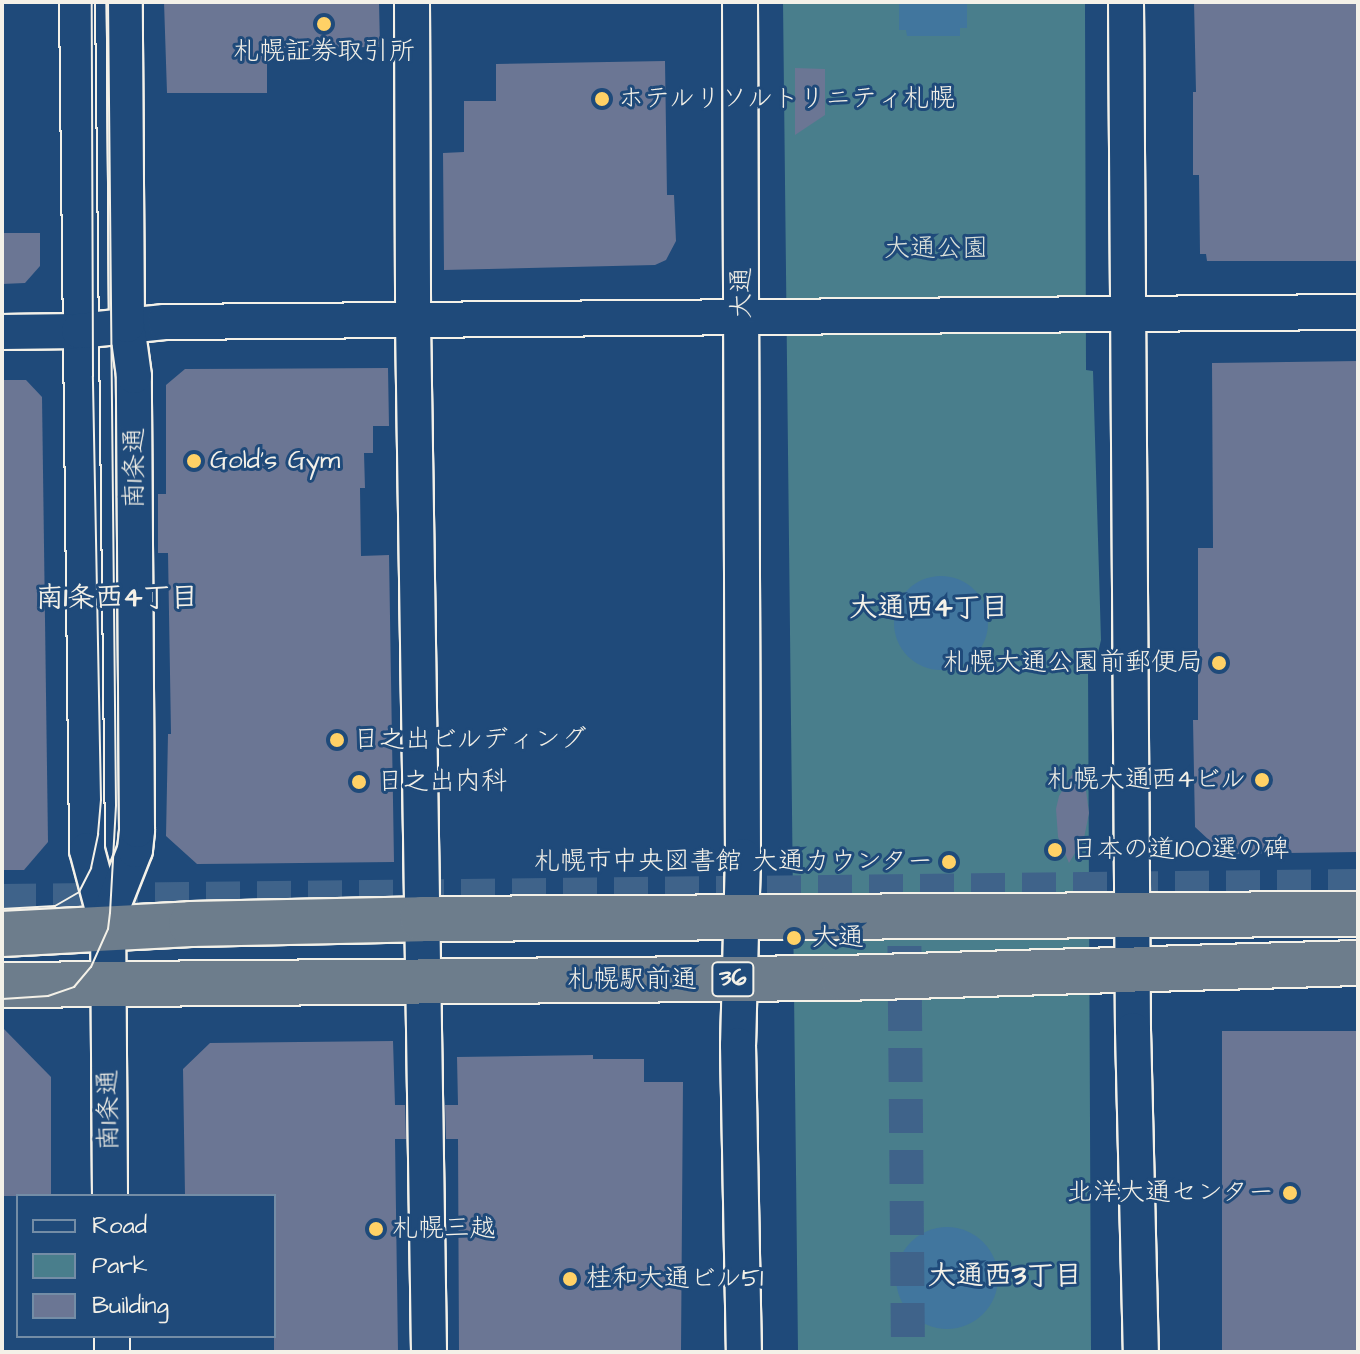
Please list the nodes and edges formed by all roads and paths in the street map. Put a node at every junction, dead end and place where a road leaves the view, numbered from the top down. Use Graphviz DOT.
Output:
graph roads {
  1 [pos="77,2"];
  2 [pos="125,2"];
  3 [pos="412,2"];
  4 [pos="740,2"];
  5 [pos="1126,2"];
  6 [pos="1358,312"];
  7 [pos="1129,315"];
  8 [pos="742,318"];
  9 [pos="413,321"];
  10 [pos="127,325"];
  11 [pos="79,331"];
  12 [pos="2,332"];
  13 [pos="1358,914"];
  14 [pos="1132,915"];
  15 [pos="741,916"];
  16 [pos="422,919"];
  17 [pos="108,929"];
  18 [pos="2,934"];
  19 [pos="1358,963"];
  20 [pos="1133,970"];
  21 [pos="739,979"];
  22 [pos="423,981"];
  23 [pos="108,983"];
  24 [pos="2,985"];
  25 [pos="110,1194"];
  26 [pos="429,1352"];
  27 [pos="744,1352"];
  28 [pos="1141,1352"];
  1 -- 11 [label="street, 南1条通"];
  2 -- 10 [label="street, 南1条通"];
  3 -- 9 [label="street"];
  4 -- 8 [label="street, 大通"];
  5 -- 7 [label="street"];
  6 -- 7 [label="street"];
  7 -- 8 [label="street"];
  7 -- 14 [label="street"];
  8 -- 9 [label="street"];
  8 -- 15 [label="street, 大通"];
  9 -- 10 [label="street"];
  9 -- 16 [label="street"];
  10 -- 11 [label="street"];
  10 -- 17 [label="street, 南1条通"];
  11 -- 12 [label="street"];
  11 -- 17 [label="street, 南1条通"];
  13 -- 14 [label="highway"];
  14 -- 15 [label="highway"];
  14 -- 20 [label="street"];
  15 -- 16 [label="highway"];
  15 -- 21 [label="street, 大通"];
  16 -- 17 [label="highway"];
  16 -- 22 [label="street"];
  17 -- 18 [label="highway"];
  17 -- 23 [label="street, 南1条通"];
  19 -- 20 [label="highway, 札幌駅前通 / 36"];
  20 -- 21 [label="highway, 札幌駅前通 / 36"];
  20 -- 28 [label="street"];
  21 -- 22 [label="highway, 札幌駅前通 / 36"];
  21 -- 27 [label="street, 大通"];
  22 -- 23 [label="highway, 札幌駅前通 / 36"];
  22 -- 26 [label="street"];
  23 -- 24 [label="highway, 札幌駅前通 / 36"];
  23 -- 25 [label="street, 南1条通"];
}
